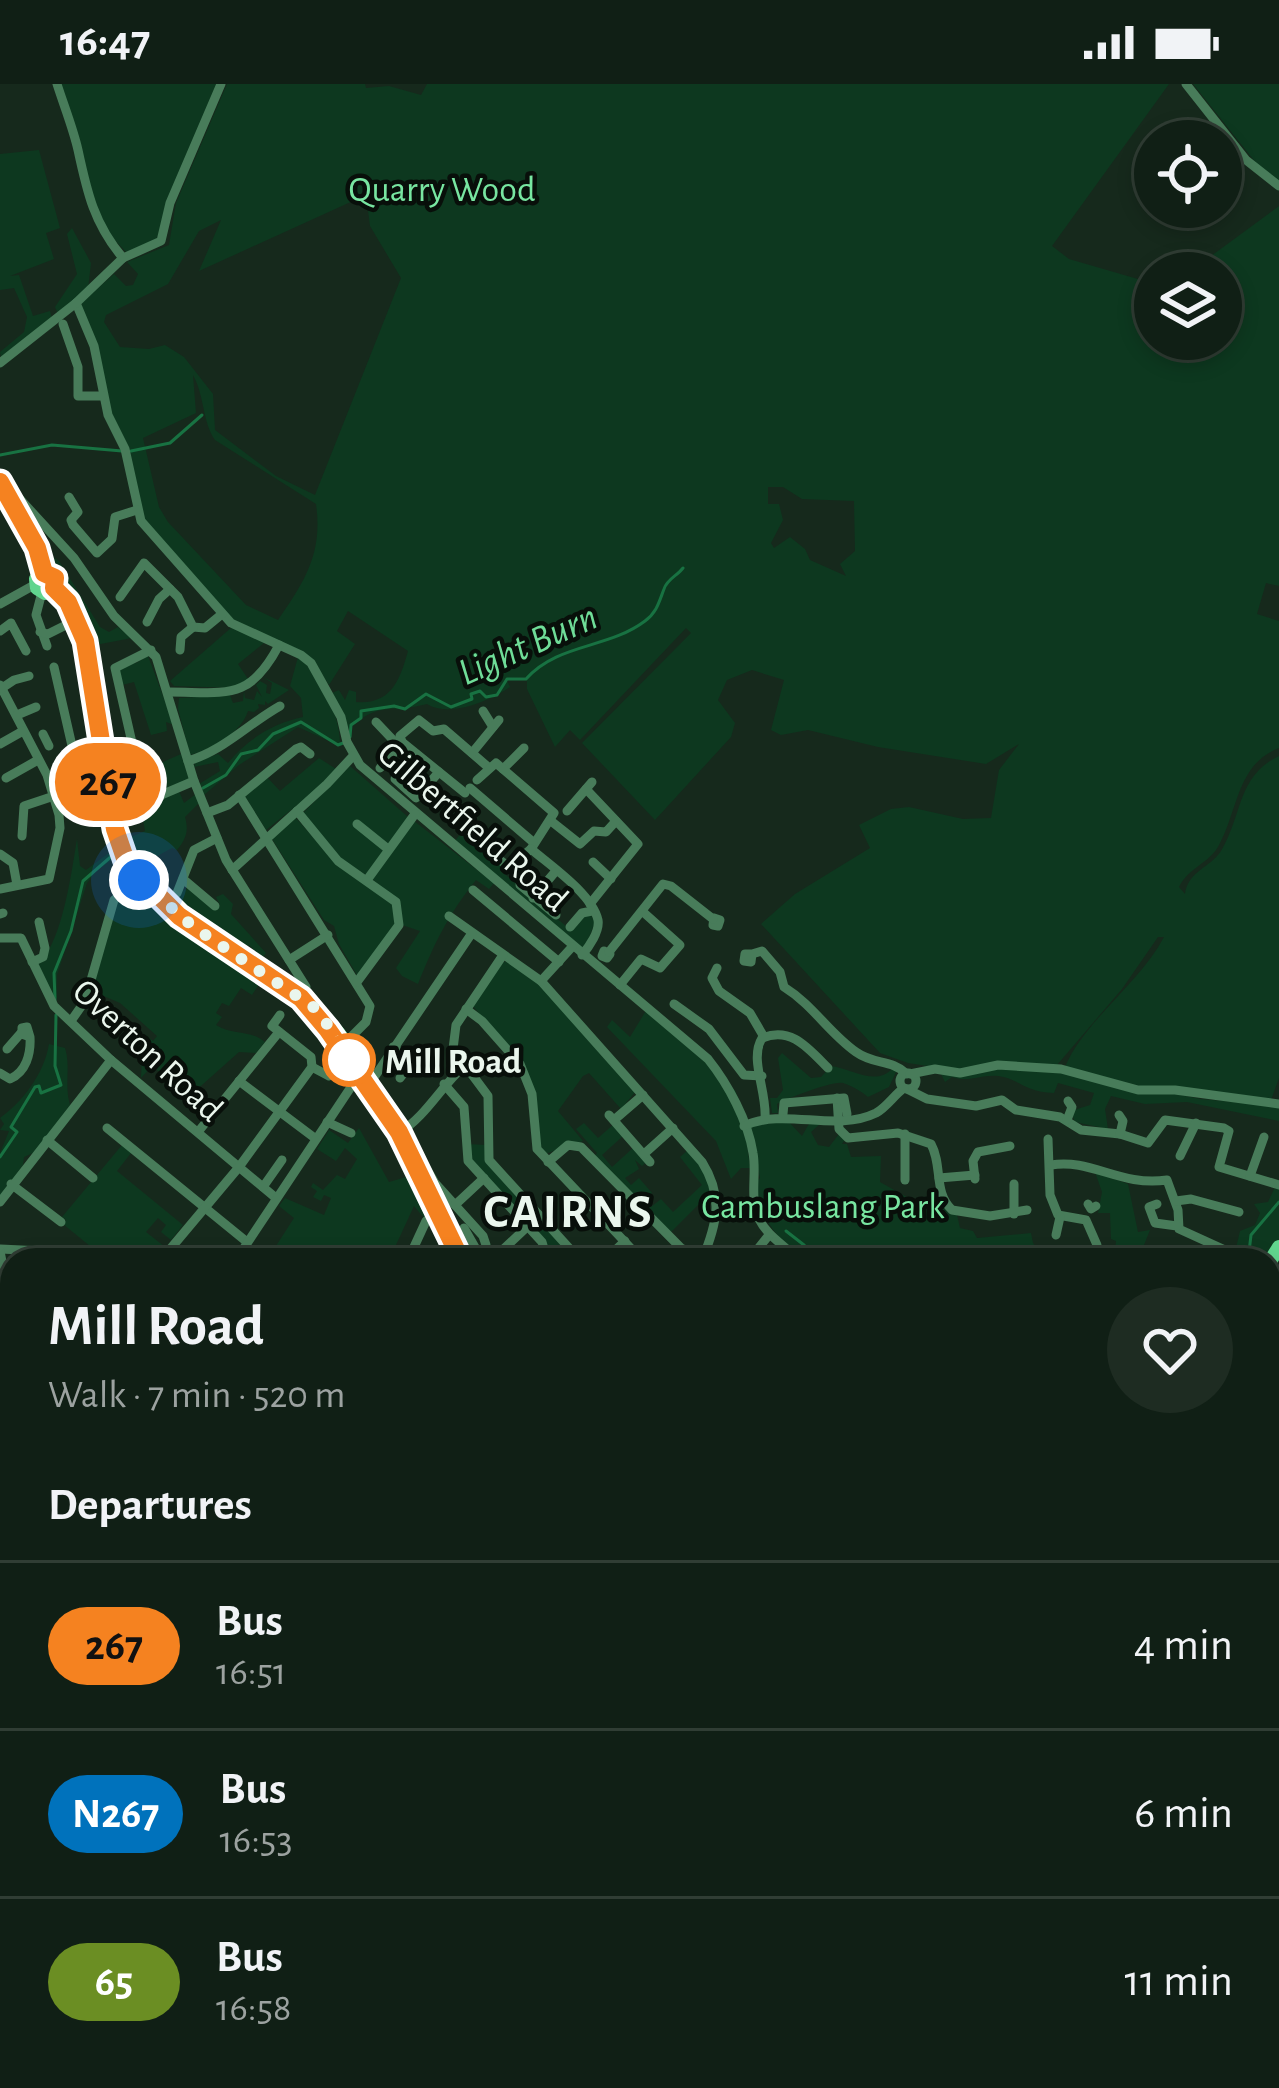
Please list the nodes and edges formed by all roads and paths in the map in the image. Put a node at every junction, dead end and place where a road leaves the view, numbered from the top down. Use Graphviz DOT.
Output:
graph roads {
  1 [pos="57,84"];
  2 [pos="221,84"];
  3 [pos="1186,84"];
  4 [pos="1279,186"];
  5 [pos="122,258"];
  6 [pos="76,303"];
  7 [pos="63,324"];
  8 [pos="0,363"];
  9 [pos="103,395"];
  10 [pos="0,482"];
  11 [pos="69,496"];
  12 [pos="11,501"];
  13 [pos="137,510"];
  14 [pos="44,584"];
  15 [pos="170,589"];
  16 [pos="120,597"];
  17 [pos="4,605"];
  18 [pos="222,614"];
  19 [pos="146,616"];
  20 [pos="11,623"];
  21 [pos="68,624"];
  22 [pos="193,627"];
  23 [pos="0,631"];
  24 [pos="40,632"];
  25 [pos="279,645"];
  26 [pos="47,646"];
  27 [pos="151,650"];
  28 [pos="180,650"];
  29 [pos="26,651"];
  30 [pos="29,676"];
  31 [pos="70,676"];
  32 [pos="1,687"];
  33 [pos="170,692"];
  34 [pos="5,703"];
  35 [pos="280,706"];
  36 [pos="36,707"];
  37 [pos="484,711"];
  38 [pos="17,716"];
  39 [pos="376,722"];
  40 [pos="23,731"];
  41 [pos="46,740"];
  42 [pos="402,742"];
  43 [pos="0,743"];
  44 [pos="133,747"];
  45 [pos="31,748"];
  46 [pos="524,748"];
  47 [pos="472,752"];
  48 [pos="310,754"];
  49 [pos="353,756"];
  50 [pos="104,758"];
  51 [pos="38,760"];
  52 [pos="188,761"];
  53 [pos="79,762"];
  54 [pos="488,767"];
  55 [pos="380,768"];
  56 [pos="503,769"];
  57 [pos="439,772"];
  58 [pos="6,778"];
  59 [pos="395,779"];
  60 [pos="194,781"];
  61 [pos="471,787"];
  62 [pos="239,795"];
  63 [pos="54,796"];
  64 [pos="84,806"];
  65 [pos="112,809"];
  66 [pos="297,811"];
  67 [pos="567,811"];
  68 [pos="207,813"];
  69 [pos="415,814"];
  70 [pos="551,821"];
  71 [pos="616,821"];
  72 [pos="358,824"];
  73 [pos="266,837"];
  74 [pos="217,838"];
  75 [pos="22,839"];
  76 [pos="532,845"];
  77 [pos="388,849"];
  78 [pos="0,854"];
  79 [pos="492,854"];
  80 [pos="593,862"];
  81 [pos="232,870"];
  82 [pos="556,872"];
  83 [pos="183,879"];
  84 [pos="611,879"];
  85 [pos="139,880"];
  86 [pos="367,880"];
  87 [pos="17,885"];
  88 [pos="520,885"];
  89 [pos="0,889"];
  90 [pos="478,892"];
  91 [pos="177,893"];
  92 [pos="533,898"];
  93 [pos="215,906"];
  94 [pos="591,908"];
  95 [pos="642,910"];
  96 [pos="556,915"];
  97 [pos="449,916"];
  98 [pos="713,919"];
  99 [pos="39,922"];
  100 [pos="570,927"];
  101 [pos="472,933"];
  102 [pos="328,935"];
  103 [pos="0,938"];
  104 [pos="572,946"];
  105 [pos="609,952"];
  106 [pos="503,955"];
  107 [pos="752,955"];
  108 [pos="582,956"];
  109 [pos="289,960"];
  110 [pos="32,962"];
  111 [pos="559,962"];
  112 [pos="717,968"];
  113 [pos="541,981"];
  114 [pos="357,982"];
  115 [pos="620,985"];
  116 [pos="303,993"];
  117 [pos="677,1005"];
  118 [pos="466,1009"];
  119 [pos="280,1015"];
  120 [pos="71,1022"];
  121 [pos="279,1032"];
  122 [pos="764,1036"];
  123 [pos="344,1044"];
  124 [pos="12,1046"];
  125 [pos="393,1047"];
  126 [pos="111,1060"];
  127 [pos="414,1060"];
  128 [pos="827,1065"];
  129 [pos="463,1066"];
  130 [pos="312,1067"];
  131 [pos="426,1067"];
  132 [pos="0,1073"];
  133 [pos="329,1076"];
  134 [pos="762,1076"];
  135 [pos="400,1078"];
  136 [pos="365,1080"];
  137 [pos="239,1081"];
  138 [pos="908,1083"];
  139 [pos="444,1084"];
  140 [pos="414,1095"];
  141 [pos="643,1095"];
  142 [pos="1279,1104"];
  143 [pos="1073,1105"];
  144 [pos="428,1106"];
  145 [pos="278,1113"];
  146 [pos="783,1114"];
  147 [pos="843,1117"];
  148 [pos="765,1118"];
  149 [pos="1124,1118"];
  150 [pos="1067,1120"];
  151 [pos="327,1122"];
  152 [pos="1196,1123"];
  153 [pos="744,1126"];
  154 [pos="107,1128"];
  155 [pos="673,1128"];
  156 [pos="197,1132"];
  157 [pos="399,1132"];
  158 [pos="352,1133"];
  159 [pos="905,1134"];
  160 [pos="1120,1134"];
  161 [pos="1264,1135"];
  162 [pos="316,1139"];
  163 [pos="47,1140"];
  164 [pos="1050,1143"];
  165 [pos="1010,1146"];
  166 [pos="1180,1158"];
  167 [pos="282,1160"];
  168 [pos="548,1162"];
  169 [pos="425,1166"];
  170 [pos="1052,1166"];
  171 [pos="239,1167"];
  172 [pos="903,1176"];
  173 [pos="1250,1176"];
  174 [pos="93,1178"];
  175 [pos="484,1178"];
  176 [pos="939,1178"];
  177 [pos="11,1184"];
  178 [pos="1014,1184"];
  179 [pos="1279,1185"];
  180 [pos="263,1186"];
  181 [pos="277,1198"];
  182 [pos="1176,1201"];
  183 [pos="0,1202"];
  184 [pos="754,1204"];
  185 [pos="1157,1204"];
  186 [pos="455,1205"];
  187 [pos="717,1205"];
  188 [pos="1092,1206"];
  189 [pos="1236,1208"];
  190 [pos="203,1209"];
  191 [pos="1027,1210"];
  192 [pos="436,1213"];
  193 [pos="1014,1214"];
  194 [pos="1060,1216"];
  195 [pos="1086,1220"];
  196 [pos="61,1222"];
  197 [pos="528,1226"];
  198 [pos="1177,1226"];
  199 [pos="769,1235"];
  200 [pos="1055,1237"];
  201 [pos="625,1241"];
  202 [pos="248,1242"];
  203 [pos="452,1244"];
  204 [pos="1094,1244"];
  205 [pos="171,1248"];
  206 [pos="244,1248"];
  207 [pos="414,1248"];
  208 [pos="454,1248"];
  209 [pos="478,1248"];
  210 [pos="484,1248"];
  211 [pos="496,1248"];
  212 [pos="544,1248"];
  213 [pos="569,1248"];
  214 [pos="618,1248"];
  215 [pos="632,1248"];
  216 [pos="682,1248"];
  217 [pos="707,1248"];
  218 [pos="760,1248"];
  219 [pos="784,1248"];
  220 [pos="1222,1248"];
  1 -- 5 [label="street"];
  2 -- 5 [label="street"];
  3 -- 4 [label="street"];
  5 -- 6 [label="street"];
  6 -- 8 [label="street"];
  6 -- 9 [label="street, Gilbertfield Road"];
  7 -- 9 [label="street"];
  9 -- 13 [label="street, Gilbertfield Road"];
  10 -- 12 [label="main road"];
  11 -- 13 [label="street"];
  12 -- 14 [label="main road"];
  12 -- 27 [label="street"];
  13 -- 18 [label="street, Gilbertfield Road"];
  14 -- 17 [label="street"];
  14 -- 24 [label="street"];
  14 -- 50 [label="main road"];
  15 -- 16 [label="street"];
  15 -- 19 [label="street"];
  15 -- 22 [label="street"];
  17 -- 20 [label="street"];
  18 -- 22 [label="street"];
  18 -- 25 [label="street, Gilbertfield Road"];
  20 -- 23 [label="street"];
  20 -- 29 [label="street"];
  21 -- 24 [label="street"];
  22 -- 28 [label="street"];
  24 -- 26 [label="street"];
  25 -- 33 [label="street"];
  25 -- 49 [label="street, Gilbertfield Road"];
  27 -- 33 [label="street"];
  27 -- 44 [label="street"];
  30 -- 32 [label="street"];
  31 -- 53 [label="street"];
  32 -- 34 [label="street"];
  33 -- 52 [label="street"];
  34 -- 38 [label="street"];
  35 -- 52 [label="street"];
  36 -- 38 [label="street"];
  37 -- 47 [label="street"];
  38 -- 40 [label="street"];
  39 -- 42 [label="street"];
  40 -- 43 [label="street"];
  40 -- 45 [label="street"];
  41 -- 45 [label="street"];
  42 -- 47 [label="street"];
  42 -- 55 [label="street"];
  42 -- 57 [label="street"];
  45 -- 51 [label="street"];
  46 -- 56 [label="street"];
  47 -- 54 [label="street"];
  48 -- 62 [label="street"];
  49 -- 66 [label="street"];
  49 -- 69 [label="street, Gilbertfield Road"];
  50 -- 53 [label="street"];
  50 -- 65 [label="main road"];
  51 -- 58 [label="street"];
  51 -- 63 [label="street"];
  52 -- 60 [label="street"];
  53 -- 64 [label="street"];
  54 -- 56 [label="street"];
  54 -- 61 [label="street"];
  56 -- 70 [label="street"];
  57 -- 59 [label="street"];
  57 -- 61 [label="street"];
  60 -- 65 [label="street"];
  60 -- 68 [label="street"];
  61 -- 76 [label="street"];
  62 -- 68 [label="street"];
  62 -- 73 [label="street"];
  63 -- 75 [label="street"];
  63 -- 87 [label="street"];
  65 -- 85 [label="main road"];
  66 -- 73 [label="street"];
  66 -- 86 [label="street"];
  67 -- 71 [label="street"];
  68 -- 74 [label="street"];
  69 -- 77 [label="street"];
  69 -- 104 [label="street, Gilbertfield Road"];
  70 -- 71 [label="street"];
  70 -- 76 [label="street"];
  71 -- 84 [label="street"];
  72 -- 77 [label="street"];
  73 -- 81 [label="street"];
  73 -- 102 [label="street"];
  74 -- 81 [label="street"];
  74 -- 83 [label="street"];
  76 -- 79 [label="street"];
  76 -- 82 [label="street"];
  77 -- 86 [label="street"];
  78 -- 87 [label="street"];
  80 -- 84 [label="street"];
  81 -- 109 [label="street"];
  82 -- 92 [label="street"];
  82 -- 94 [label="street"];
  83 -- 91 [label="street"];
  83 -- 93 [label="street"];
  84 -- 94 [label="street"];
  85 -- 116 [label="main road"];
  85 -- 120 [label="street"];
  86 -- 114 [label="street"];
  87 -- 89 [label="street"];
  88 -- 92 [label="street"];
  90 -- 111 [label="street"];
  92 -- 96 [label="street"];
  94 -- 100 [label="street"];
  94 -- 108 [label="street"];
  95 -- 98 [label="street"];
  95 -- 105 [label="street"];
  95 -- 115 [label="street"];
  97 -- 101 [label="street"];
  99 -- 110 [label="street"];
  101 -- 106 [label="street"];
  101 -- 125 [label="street"];
  102 -- 109 [label="street"];
  102 -- 114 [label="street"];
  103 -- 110 [label="street, Overton Road"];
  104 -- 108 [label="street, Gilbertfield Road"];
  104 -- 111 [label="street"];
  106 -- 113 [label="street"];
  106 -- 118 [label="street"];
  107 -- 138 [label="street"];
  108 -- 115 [label="street, Gilbertfield Road"];
  109 -- 116 [label="street"];
  110 -- 120 [label="street, Overton Road"];
  111 -- 113 [label="street"];
  112 -- 122 [label="street"];
  113 -- 141 [label="street"];
  114 -- 123 [label="street"];
  115 -- 153 [label="street, Gilbertfield Road"];
  116 -- 123 [label="main road"];
  116 -- 136 [label="main road"];
  117 -- 134 [label="street"];
  118 -- 129 [label="street"];
  118 -- 168 [label="street"];
  119 -- 121 [label="street"];
  120 -- 126 [label="street, Overton Road"];
  121 -- 130 [label="street"];
  121 -- 137 [label="street"];
  122 -- 128 [label="street"];
  122 -- 134 [label="street"];
  123 -- 136 [label="main road"];
  124 -- 132 [label="street"];
  125 -- 127 [label="street"];
  125 -- 136 [label="street"];
  126 -- 156 [label="street, Overton Road"];
  126 -- 163 [label="street"];
  127 -- 131 [label="street"];
  127 -- 135 [label="street"];
  129 -- 139 [label="street"];
  129 -- 213 [label="street"];
  130 -- 133 [label="street"];
  130 -- 145 [label="street"];
  134 -- 148 [label="street"];
  136 -- 151 [label="street"];
  136 -- 157 [label="main road"];
  137 -- 145 [label="street"];
  137 -- 156 [label="street"];
  138 -- 142 [label="street"];
  138 -- 147 [label="street"];
  138 -- 150 [label="street"];
  139 -- 144 [label="street"];
  139 -- 175 [label="street"];
  140 -- 144 [label="street"];
  141 -- 155 [label="street"];
  141 -- 155 [label="street"];
  143 -- 150 [label="street"];
  144 -- 157 [label="street"];
  145 -- 162 [label="street"];
  145 -- 171 [label="street"];
  146 -- 147 [label="street"];
  147 -- 148 [label="street"];
  147 -- 159 [label="street"];
  148 -- 153 [label="street"];
  149 -- 160 [label="street"];
  150 -- 160 [label="street"];
  151 -- 158 [label="street"];
  151 -- 162 [label="street"];
  152 -- 160 [label="street"];
  152 -- 166 [label="street"];
  152 -- 173 [label="street"];
  153 -- 184 [label="street, Gilbertfield Road"];
  154 -- 190 [label="street"];
  155 -- 187 [label="street"];
  156 -- 171 [label="street, Overton Road"];
  157 -- 192 [label="main road"];
  159 -- 172 [label="street"];
  159 -- 176 [label="street"];
  161 -- 173 [label="street"];
  162 -- 181 [label="street"];
  163 -- 174 [label="street"];
  163 -- 177 [label="street"];
  164 -- 170 [label="street"];
  165 -- 176 [label="street"];
  167 -- 180 [label="street"];
  168 -- 201 [label="street"];
  168 -- 216 [label="street"];
  169 -- 186 [label="street"];
  170 -- 182 [label="street"];
  170 -- 194 [label="street"];
  171 -- 180 [label="street, Overton Road"];
  171 -- 190 [label="street"];
  173 -- 179 [label="street"];
  175 -- 186 [label="street"];
  175 -- 197 [label="street"];
  176 -- 193 [label="street"];
  177 -- 183 [label="street"];
  177 -- 196 [label="street"];
  178 -- 193 [label="street"];
  180 -- 181 [label="street, Overton Road"];
  181 -- 202 [label="street"];
  182 -- 189 [label="street"];
  182 -- 198 [label="street"];
  184 -- 187 [label="street"];
  184 -- 199 [label="street"];
  185 -- 198 [label="street"];
  186 -- 210 [label="street"];
  187 -- 217 [label="street"];
  188 -- 195 [label="street"];
  190 -- 202 [label="street"];
  190 -- 205 [label="street"];
  191 -- 193 [label="street"];
  192 -- 203 [label="main road"];
  192 -- 207 [label="street"];
  194 -- 195 [label="street"];
  194 -- 200 [label="street"];
  195 -- 204 [label="street"];
  197 -- 211 [label="street"];
  197 -- 212 [label="street"];
  198 -- 220 [label="street"];
  199 -- 218 [label="street"];
  199 -- 219 [label="street"];
  201 -- 214 [label="street"];
  201 -- 215 [label="street"];
  202 -- 206 [label="street"];
  203 -- 208 [label="main road"];
  203 -- 209 [label="street"];
}
